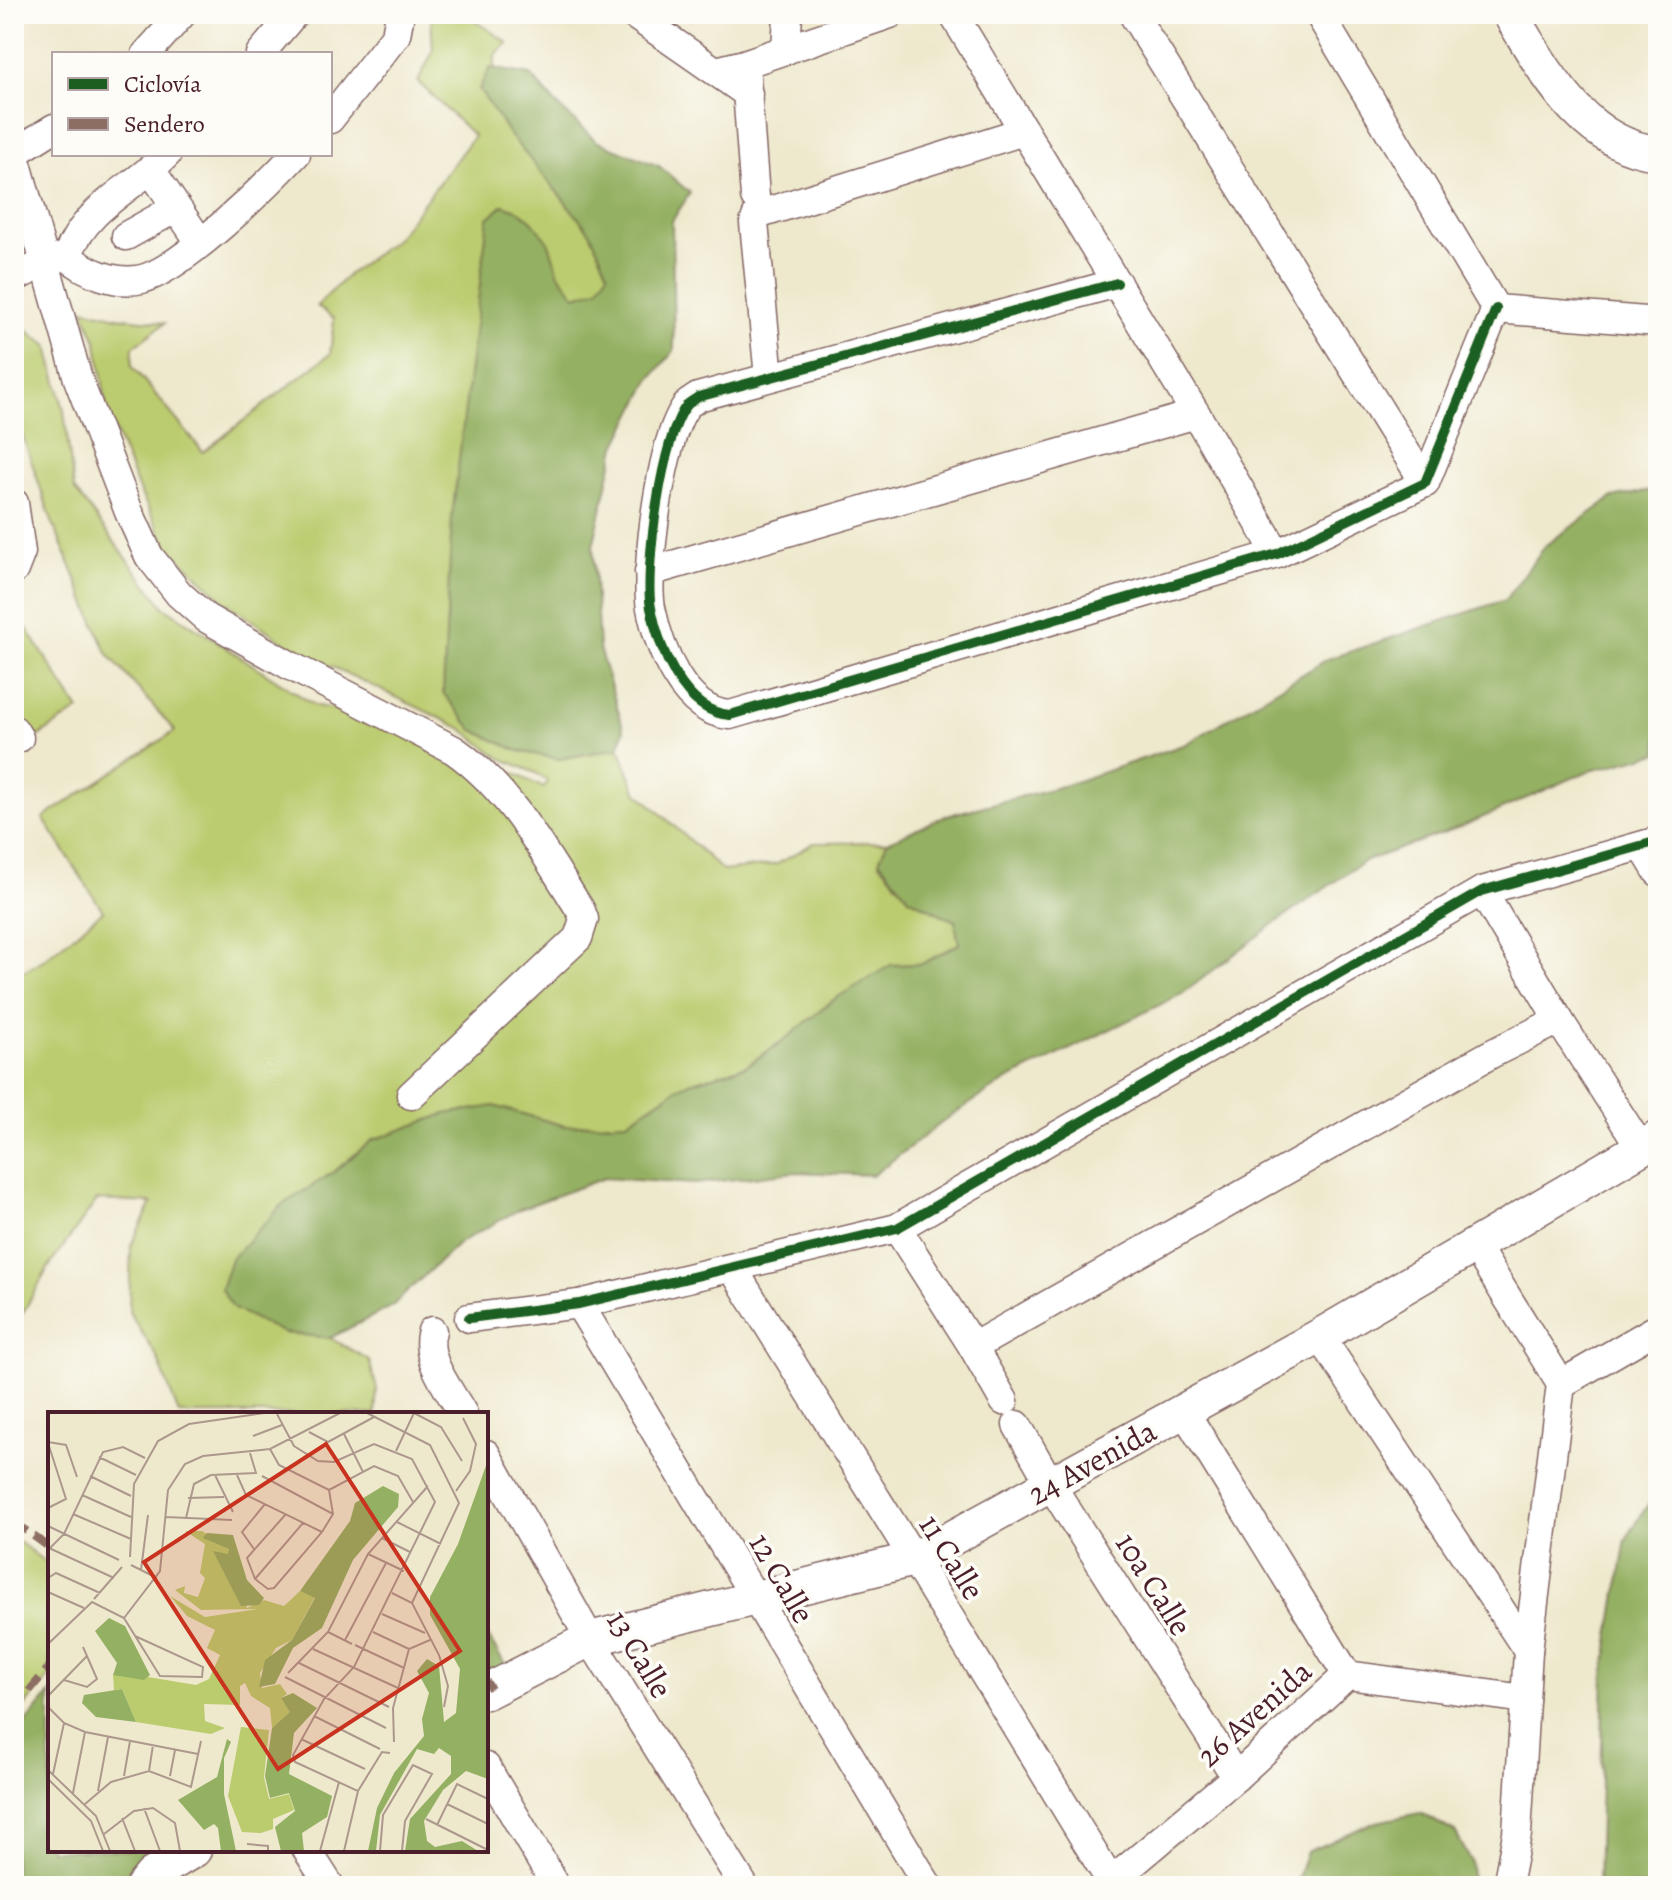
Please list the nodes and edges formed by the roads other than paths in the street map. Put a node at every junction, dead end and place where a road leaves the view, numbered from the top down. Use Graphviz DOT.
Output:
graph roads {
  1 [pos="182,14"];
  2 [pos="294,14"];
  3 [pos="400,14"];
  4 [pos="633,14"];
  5 [pos="788,14"];
  6 [pos="890,14"];
  7 [pos="953,14"];
  8 [pos="1133,14"];
  9 [pos="1319,14"];
  10 [pos="1510,14"];
  11 [pos="786,50"];
  12 [pos="148,52"];
  13 [pos="262,52"];
  14 [pos="744,64"];
  15 [pos="716,71"];
  16 [pos="748,94"];
  17 [pos="332,116"];
  18 [pos="52,129"];
  19 [pos="1024,131"];
  20 [pos="14,153"];
  21 [pos="1658,153"];
  22 [pos="294,156"];
  23 [pos="159,162"];
  24 [pos="755,197"];
  25 [pos="176,208"];
  26 [pos="126,236"];
  27 [pos="200,242"];
  28 [pos="56,259"];
  29 [pos="14,278"];
  30 [pos="1117,283"];
  31 [pos="1496,309"];
  32 [pos="1658,322"];
  33 [pos="769,377"];
  34 [pos="1196,414"];
  35 [pos="1425,483"];
  36 [pos="14,503"];
  37 [pos="1277,554"];
  38 [pos="14,570"];
  39 [pos="649,572"];
  40 [pos="1650,843"];
  41 [pos="1658,872"];
  42 [pos="1482,891"];
  43 [pos="1559,1020"];
  44 [pos="411,1095"];
  45 [pos="1650,1143"];
  46 [pos="897,1228"];
  47 [pos="1474,1244"];
  48 [pos="733,1269"];
  49 [pos="579,1304"];
  50 [pos="469,1318"];
  51 [pos="1658,1328"];
  52 [pos="432,1331"];
  53 [pos="1320,1336"];
  54 [pos="973,1347"];
  55 [pos="1561,1384"];
  56 [pos="1184,1411"];
  57 [pos="462,1412"];
  58 [pos="488,1458"];
  59 [pos="1051,1485"];
  60 [pos="914,1559"];
  61 [pos="753,1598"];
  62 [pos="590,1639"];
  63 [pos="1528,1651"];
  64 [pos="1347,1675"];
  65 [pos="488,1691"];
  66 [pos="1525,1699"];
  67 [pos="488,1770"];
  68 [pos="1236,1777"];
  69 [pos="191,1852"];
  70 [pos="308,1852"];
  71 [pos="1109,1884"];
  72 [pos="143,1886"];
  73 [pos="330,1886"];
  74 [pos="556,1886"];
  75 [pos="744,1886"];
  76 [pos="928,1886"];
  77 [pos="1507,1886"];
  1 -- 12 [label="street"];
  2 -- 13 [label="street"];
  3 -- 17 [label="street"];
  4 -- 15 [label="street"];
  5 -- 11 [label="street"];
  6 -- 11 [label="street"];
  7 -- 19 [label="street"];
  8 -- 35 [label="street"];
  9 -- 31 [label="street"];
  10 -- 21 [label="main road"];
  11 -- 14 [label="street"];
  14 -- 15 [label="street"];
  14 -- 16 [label="street"];
  15 -- 16 [label="street"];
  16 -- 24 [label="street"];
  18 -- 20 [label="street"];
  19 -- 30 [label="street"];
  19 -- 33 [label="street"];
  20 -- 28 [label="street"];
  22 -- 27 [label="street"];
  23 -- 25 [label="street"];
  23 -- 28 [label="street"];
  25 -- 26 [label="street"];
  25 -- 27 [label="street"];
  27 -- 28 [label="street"];
  28 -- 29 [label="street"];
  28 -- 44 [label="street"];
  30 -- 33 [label="street"];
  30 -- 34 [label="street"];
  31 -- 32 [label="street"];
  31 -- 35 [label="street"];
  33 -- 39 [label="street"];
  34 -- 37 [label="street"];
  34 -- 39 [label="street"];
  35 -- 37 [label="street"];
  36 -- 38 [label="street"];
  37 -- 39 [label="street"];
  40 -- 41 [label="street"];
  40 -- 42 [label="street"];
  42 -- 43 [label="street"];
  42 -- 46 [label="street"];
  43 -- 45 [label="street"];
  43 -- 54 [label="street"];
  45 -- 47 [label="main road, 24 Avenida"];
  46 -- 48 [label="street"];
  46 -- 54 [label="street, 10a Calle"];
  47 -- 53 [label="main road, 24 Avenida"];
  47 -- 55 [label="street"];
  48 -- 49 [label="street"];
  48 -- 60 [label="street, 11 Calle"];
  49 -- 50 [label="street"];
  49 -- 61 [label="street, 12 Calle"];
  51 -- 55 [label="street"];
  52 -- 57 [label="street"];
  53 -- 56 [label="main road, 24 Avenida"];
  53 -- 63 [label="street"];
  54 -- 59 [label="street, 10a Calle"];
  55 -- 63 [label="street"];
  56 -- 59 [label="main road, 24 Avenida"];
  56 -- 64 [label="street"];
  58 -- 62 [label="street, 13 Calle"];
  59 -- 60 [label="main road, 24 Avenida"];
  59 -- 68 [label="street, 10a Calle"];
  60 -- 61 [label="main road, 24 Avenida"];
  60 -- 71 [label="street, 11 Calle"];
  61 -- 62 [label="main road, 24 Avenida"];
  61 -- 76 [label="street, 12 Calle"];
  62 -- 65 [label="main road, 24 Avenida"];
  62 -- 75 [label="street, 13 Calle"];
  63 -- 66 [label="street"];
  64 -- 66 [label="street, 26 Avenida"];
  64 -- 68 [label="street, 26 Avenida"];
  66 -- 77 [label="street"];
  67 -- 74 [label="street"];
  68 -- 71 [label="street, 26 Avenida"];
  69 -- 72 [label="main road"];
  70 -- 73 [label="street"];
}
